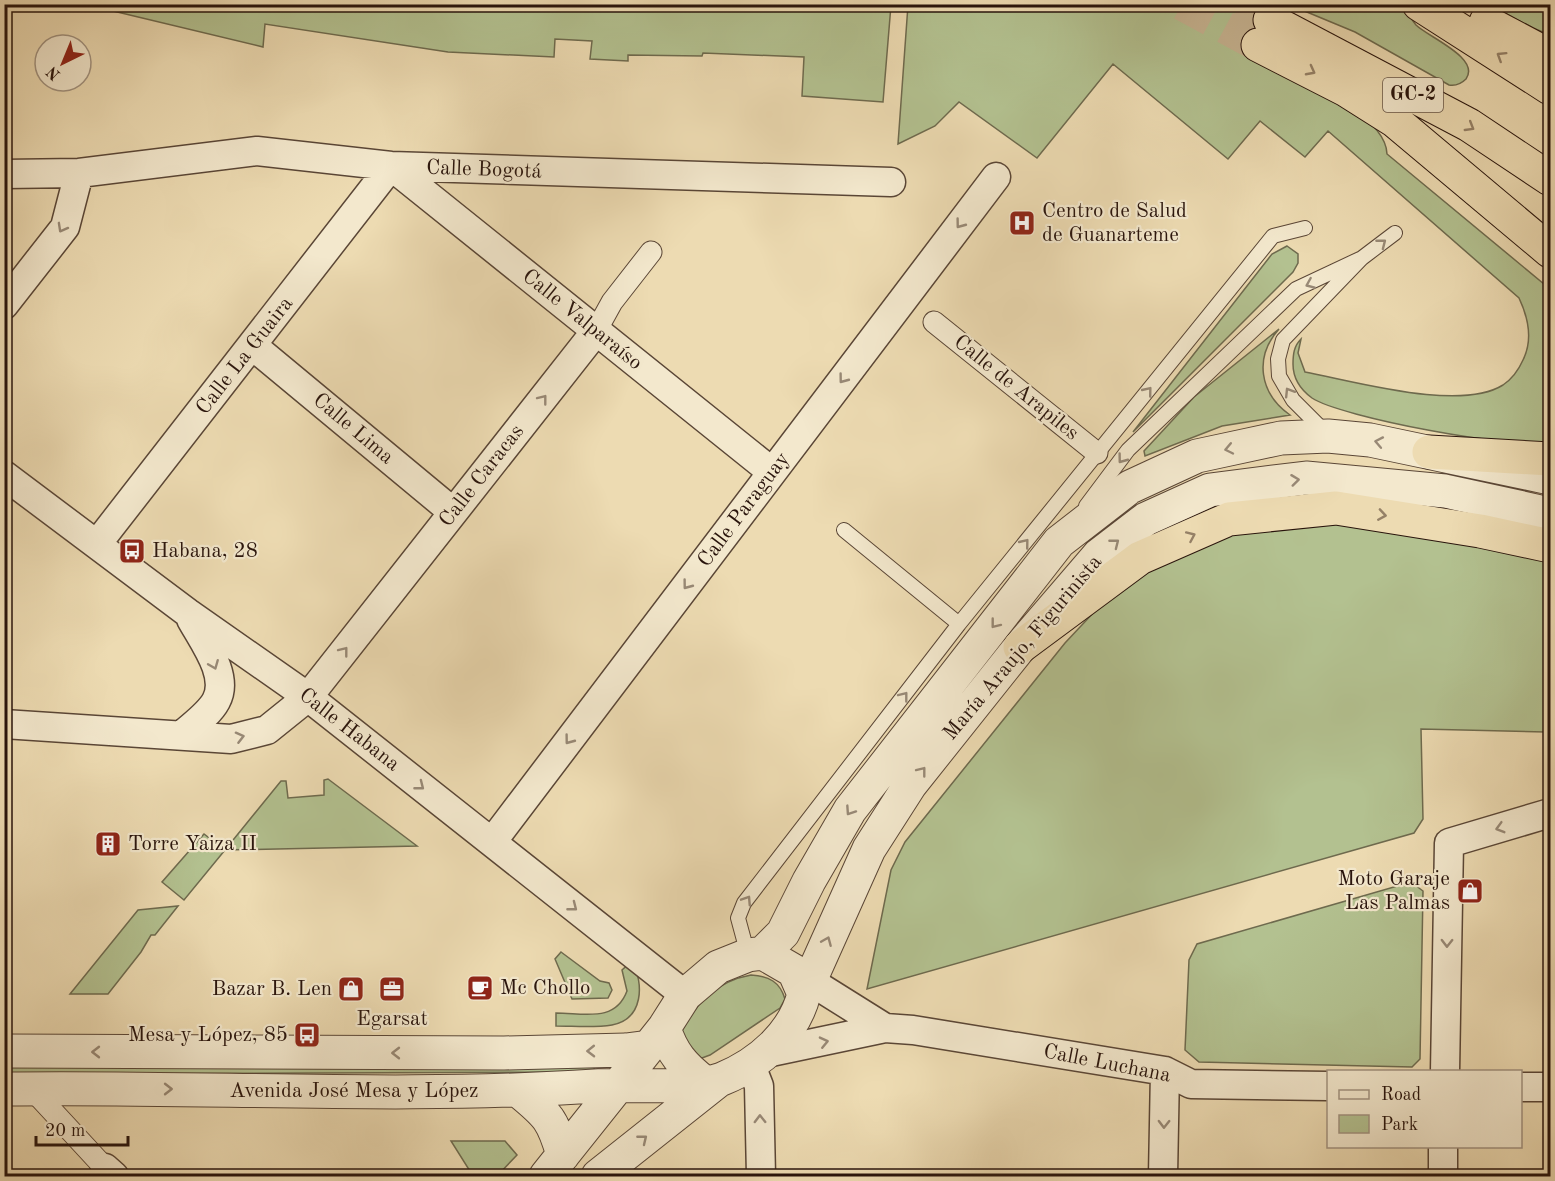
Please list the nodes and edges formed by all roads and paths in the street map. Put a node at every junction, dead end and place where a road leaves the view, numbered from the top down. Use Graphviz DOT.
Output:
graph roads {
  1 [pos="1419,4"];
  2 [pos="1457,4"];
  3 [pos="1551,56"];
  4 [pos="1551,88"];
  5 [pos="392,166"];
  6 [pos="1451,170"];
  7 [pos="79,173"];
  8 [pos="4,174"];
  9 [pos="996,177"];
  10 [pos="1551,179"];
  11 [pos="891,182"];
  12 [pos="1305,228"];
  13 [pos="1395,233"];
  14 [pos="1551,251"];
  15 [pos="651,252"];
  16 [pos="1362,258"];
  17 [pos="1551,273"];
  18 [pos="4,305"];
  19 [pos="934,322"];
  20 [pos="596,331"];
  21 [pos="253,346"];
  22 [pos="1328,436"];
  23 [pos="1429,452"];
  24 [pos="1097,453"];
  25 [pos="1551,459"];
  26 [pos="772,472"];
  27 [pos="4,475"];
  28 [pos="1551,478"];
  29 [pos="453,512"];
  30 [pos="1551,514"];
  31 [pos="844,530"];
  32 [pos="1059,542"];
  33 [pos="97,544"];
  34 [pos="1551,546"];
  35 [pos="188,613"];
  36 [pos="959,624"];
  37 [pos="1020,647"];
  38 [pos="308,697"];
  39 [pos="9,721"];
  40 [pos="182,735"];
  41 [pos="1551,813"];
  42 [pos="492,842"];
  43 [pos="755,954"];
  44 [pos="803,982"];
  45 [pos="685,995"];
  46 [pos="885,1028"];
  47 [pos="656,1037"];
  48 [pos="4,1051"];
  49 [pos="758,1058"];
  50 [pos="1445,1070"];
  51 [pos="1165,1071"];
  52 [pos="712,1081"];
  53 [pos="619,1085"];
  54 [pos="1327,1086"];
  55 [pos="1522,1087"];
  56 [pos="18,1088"];
  57 [pos="1551,1088"];
  58 [pos="520,1092"];
  59 [pos="1443,1148"];
  60 [pos="554,1166"];
  61 [pos="110,1172"];
  62 [pos="598,1176"];
  63 [pos="761,1176"];
  64 [pos="1163,1176"];
  65 [pos="1443,1176"];
  4 -- 1 [label="highway, one-way"];
  2 -- 3 [label="highway"];
  5 -- 7 [label="street, Calle Bogotá"];
  5 -- 11 [label="street, Calle Bogotá"];
  5 -- 20 [label="street, Calle Valparaíso"];
  5 -- 21 [label="street, Calle La Guaira"];
  6 -- 10 [label="highway, GC-2"];
  6 -- 14 [label="highway"];
  6 -- 17 [label="highway"];
  7 -- 8 [label="street, Calle Bogotá"];
  7 -- 18 [label="street, one-way"];
  9 -- 26 [label="street, Calle Paraguay, one-way"];
  24 -- 12 [label="lane, one-way"];
  16 -- 13 [label="lane, one-way"];
  15 -- 20 [label="street, Calle Caracas"];
  22 -- 16 [label="lane, one-way"];
  16 -- 32 [label="lane, María Araujo, Figurinista, one-way"];
  19 -- 24 [label="street, Calle de Arapiles"];
  20 -- 26 [label="street, Calle Valparaíso"];
  29 -- 20 [label="street, Calle Caracas, one-way"];
  21 -- 29 [label="street, Calle Lima"];
  21 -- 33 [label="street, Calle La Guaira"];
  23 -- 22 [label="street, María Araujo, Figurinista, one-way"];
  22 -- 32 [label="street, María Araujo, Figurinista, one-way"];
  23 -- 25 [label="highway"];
  23 -- 28 [label="street"];
  36 -- 24 [label="lane, one-way"];
  26 -- 42 [label="street, Calle Paraguay, one-way"];
  27 -- 33 [label="street, Calle Habana"];
  38 -- 29 [label="street, Calle Caracas, one-way"];
  37 -- 30 [label="street, María Araujo, Figurinista, one-way"];
  31 -- 36 [label="lane"];
  32 -- 43 [label="street, María Araujo, Figurinista, one-way"];
  33 -- 35 [label="street, Calle Habana"];
  37 -- 34 [label="highway, one-way"];
  35 -- 38 [label="street, Calle Habana"];
  35 -- 40 [label="street, one-way"];
  43 -- 36 [label="lane, one-way"];
  44 -- 37 [label="street, María Araujo, Figurinista, one-way"];
  40 -- 38 [label="street, Calle Caracas, one-way"];
  38 -- 42 [label="street, Calle Habana, one-way"];
  39 -- 40 [label="street, Calle Caracas"];
  41 -- 50 [label="street, one-way"];
  42 -- 45 [label="street, Calle Habana, one-way"];
  43 -- 44 [label="street"];
  43 -- 45 [label="street"];
  44 -- 46 [label="street"];
  44 -- 49 [label="street"];
  45 -- 47 [label="street"];
  49 -- 46 [label="street, one-way"];
  46 -- 51 [label="street, Calle Luchana"];
  47 -- 48 [label="street, Avenida José Mesa y López, one-way"];
  47 -- 52 [label="street"];
  47 -- 53 [label="street"];
  49 -- 52 [label="street"];
  63 -- 49 [label="street, one-way"];
  51 -- 54 [label="street, Calle Luchana"];
  51 -- 64 [label="street, one-way"];
  52 -- 53 [label="street, Avenida José Mesa y López"];
  62 -- 52 [label="street, one-way"];
  53 -- 58 [label="street, Avenida José Mesa y López"];
  53 -- 60 [label="street"];
  55 -- 57 [label="street"];
  56 -- 58 [label="street, Avenida José Mesa y López, one-way"];
  56 -- 61 [label="street"];
  58 -- 60 [label="street"];
  59 -- 65 [label="street"];
}
